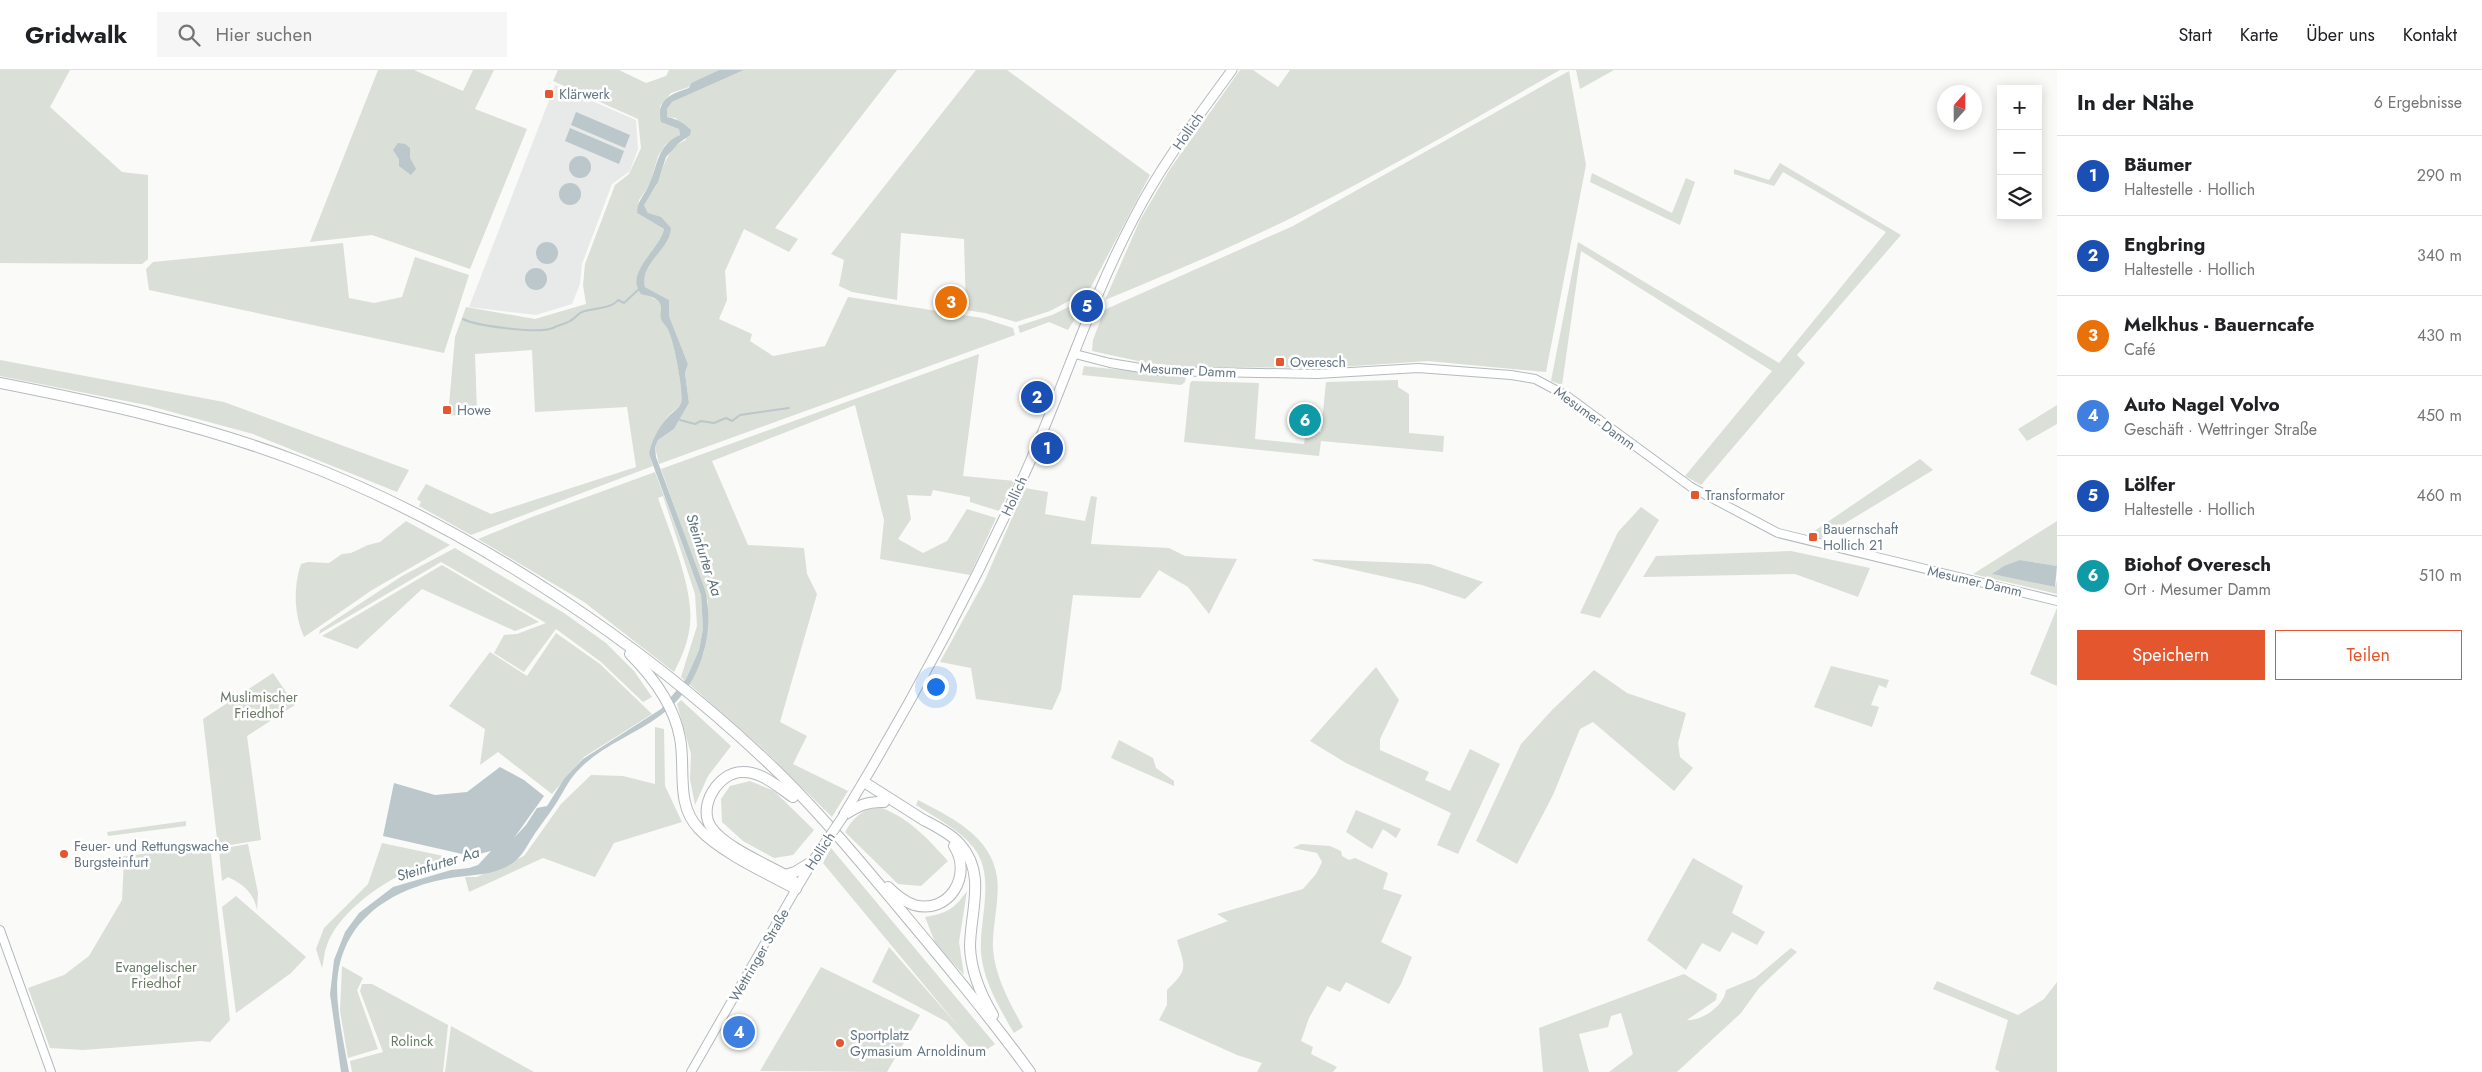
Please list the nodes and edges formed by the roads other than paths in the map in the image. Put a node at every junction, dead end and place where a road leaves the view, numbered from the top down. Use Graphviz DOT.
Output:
graph roads {
  1 [pos="1232,70"];
  2 [pos="1075,354"];
  3 [pos="0,382"];
  4 [pos="2057,600"];
  5 [pos="602,628"];
  6 [pos="696,700"];
  7 [pos="864,782"];
  8 [pos="793,797"];
  9 [pos="884,802"];
  10 [pos="844,815"];
  11 [pos="814,861"];
  12 [pos="861,863"];
  13 [pos="785,875"];
  14 [pos="796,890"];
  15 [pos="0,930"];
  16 [pos="1006,1040"];
  17 [pos="51,1072"];
  18 [pos="690,1072"];
  19 [pos="1022,1072"];
  20 [pos="1030,1072"];
  1 -- 2 [label="main road, Hollich"];
  2 -- 4 [label="main road, Mesumer Damm"];
  2 -- 7 [label="main road, Hollich"];
  3 -- 5 [label="highway"];
  5 -- 6 [label="highway"];
  5 -- 14 [label="highway"];
  6 -- 8 [label="highway"];
  6 -- 12 [label="highway"];
  7 -- 9 [label="highway"];
  7 -- 10 [label="main road, Hollich"];
  7 -- 16 [label="highway"];
  8 -- 13 [label="highway"];
  8 -- 19 [label="highway"];
  9 -- 10 [label="highway"];
  9 -- 12 [label="highway"];
  10 -- 11 [label="main road, Hollich, bridge"];
  11 -- 13 [label="highway"];
  11 -- 14 [label="main road, Hollich"];
  12 -- 16 [label="highway"];
  13 -- 14 [label="highway"];
  14 -- 18 [label="main road, Wettringer Straße"];
  15 -- 17 [label="main road"];
  16 -- 20 [label="highway"];
}
